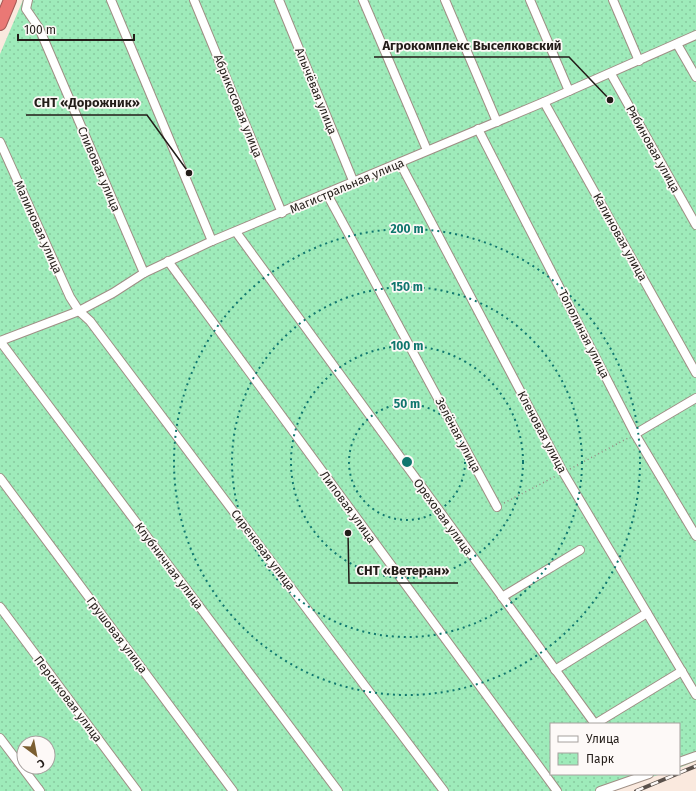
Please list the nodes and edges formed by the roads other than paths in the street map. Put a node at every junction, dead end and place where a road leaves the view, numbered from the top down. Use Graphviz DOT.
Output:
graph roads {
  1 [pos="1,0"];
  2 [pos="10,0"];
  3 [pos="28,0"];
  4 [pos="111,0"];
  5 [pos="194,0"];
  6 [pos="279,0"];
  7 [pos="363,0"];
  8 [pos="445,0"];
  9 [pos="530,0"];
  10 [pos="613,0"];
  11 [pos="0,3"];
  12 [pos="0,24"];
  13 [pos="696,35"];
  14 [pos="677,44"];
  15 [pos="639,61"];
  16 [pos="611,74"];
  17 [pos="696,77"];
  18 [pos="569,91"];
  19 [pos="544,102"];
  20 [pos="497,122"];
  21 [pos="478,129"];
  22 [pos="0,142"];
  23 [pos="427,150"];
  24 [pos="400,163"];
  25 [pos="354,182"];
  26 [pos="327,194"];
  27 [pos="282,213"];
  28 [pos="696,225"];
  29 [pos="236,232"];
  30 [pos="212,241"];
  31 [pos="168,261"];
  32 [pos="144,274"];
  33 [pos="79,311"];
  34 [pos="0,341"];
  35 [pos="696,372"];
  36 [pos="696,398"];
  37 [pos="635,434"];
  38 [pos="0,478"];
  39 [pos="497,507"];
  40 [pos="696,536"];
  41 [pos="580,550"];
  42 [pos="502,597"];
  43 [pos="0,607"];
  44 [pos="647,613"];
  45 [pos="555,670"];
  46 [pos="682,671"];
  47 [pos="696,695"];
  48 [pos="594,723"];
  49 [pos="597,723"];
  50 [pos="0,738"];
  51 [pos="696,756"];
  52 [pos="680,762"];
  53 [pos="643,775"];
  54 [pos="633,777"];
  55 [pos="40,791"];
  56 [pos="137,791"];
  57 [pos="233,791"];
  58 [pos="338,791"];
  59 [pos="444,791"];
  60 [pos="557,791"];
  61 [pos="600,791"];
  1 -- 11 [label="highway"];
  2 -- 12 [label="highway"];
  3 -- 32 [label="street, Сливовая улица"];
  4 -- 30 [label="street"];
  5 -- 27 [label="street, Абрикосовая улица"];
  6 -- 25 [label="street, Алычёвая улица"];
  7 -- 23 [label="street"];
  8 -- 20 [label="street"];
  9 -- 18 [label="street"];
  10 -- 15 [label="street"];
  13 -- 14 [label="street, Магистральная улица"];
  14 -- 15 [label="street, Магистральная улица"];
  14 -- 17 [label="street"];
  15 -- 16 [label="street, Магистральная улица"];
  16 -- 18 [label="street, Магистральная улица"];
  16 -- 28 [label="street, Рябиновая улица"];
  18 -- 19 [label="street, Магистральная улица"];
  19 -- 20 [label="street, Магистральная улица"];
  19 -- 35 [label="street, Калиновая улица"];
  20 -- 21 [label="street, Магистральная улица"];
  21 -- 23 [label="street, Магистральная улица"];
  21 -- 37 [label="street, Тополиная улица"];
  22 -- 33 [label="street, Малиновая улица"];
  23 -- 24 [label="street, Магистральная улица"];
  24 -- 25 [label="street, Магистральная улица"];
  24 -- 44 [label="street, Кленовая улица"];
  25 -- 26 [label="street, Магистральная улица"];
  26 -- 27 [label="street, Магистральная улица"];
  26 -- 39 [label="street, Зелёная улица"];
  27 -- 29 [label="street, Магистральная улица"];
  29 -- 30 [label="street, Магистральная улица"];
  29 -- 42 [label="street, Ореховая улица"];
  30 -- 31 [label="street, Магистральная улица"];
  31 -- 32 [label="street, Магистральная улица"];
  31 -- 60 [label="street, Липовая улица"];
  32 -- 33 [label="street, Магистральная улица"];
  33 -- 34 [label="street, Магистральная улица"];
  33 -- 59 [label="street, Сиреневая улица"];
  34 -- 58 [label="street, Клубничная улица"];
  36 -- 37 [label="street"];
  37 -- 40 [label="street, Тополиная улица"];
  38 -- 57 [label="street, Грушовая улица"];
  41 -- 42 [label="street"];
  42 -- 45 [label="street, Ореховая улица"];
  43 -- 56 [label="street, Персиковая улица"];
  44 -- 45 [label="street"];
  44 -- 46 [label="street, Кленовая улица"];
  45 -- 48 [label="street, Ореховая улица"];
  46 -- 47 [label="street, Кленовая улица"];
  46 -- 49 [label="street"];
  50 -- 55 [label="street"];
  51 -- 52 [label="street"];
  53 -- 54 [label="street"];
  54 -- 61 [label="street"];
}
